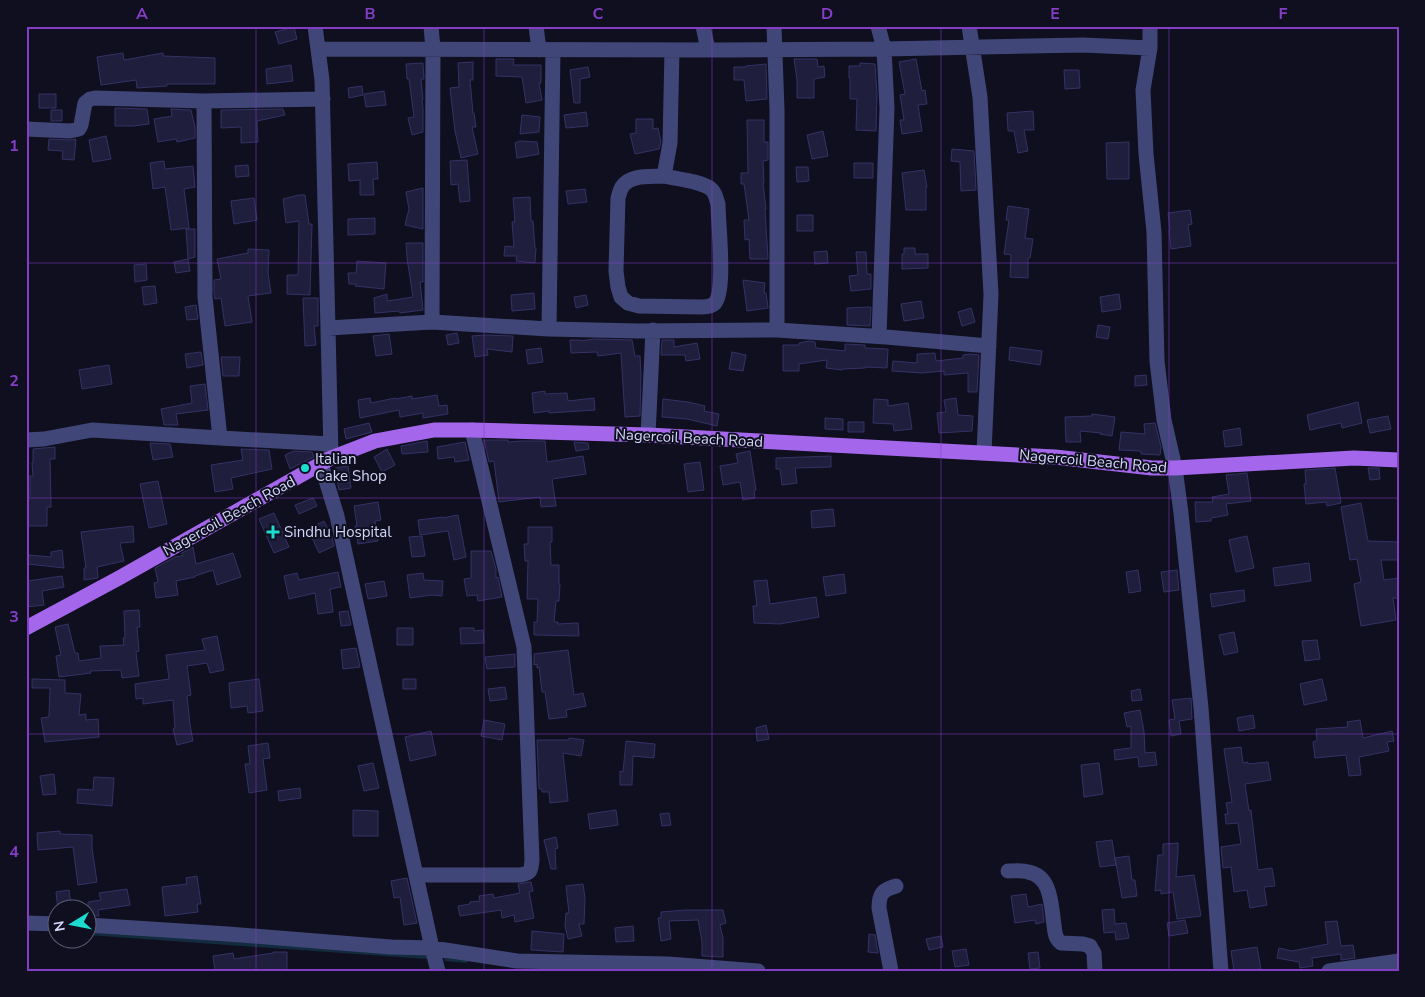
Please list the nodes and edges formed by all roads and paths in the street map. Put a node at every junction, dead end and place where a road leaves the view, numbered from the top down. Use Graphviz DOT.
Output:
graph roads {
  1 [pos="431,26"];
  2 [pos="536,26"];
  3 [pos="703,26"];
  4 [pos="774,26"];
  5 [pos="878,26"];
  6 [pos="969,26"];
  7 [pos="1150,26"];
  8 [pos="314,28"];
  9 [pos="972,47"];
  10 [pos="1150,48"];
  11 [pos="318,49"];
  12 [pos="433,49"];
  13 [pos="884,49"];
  14 [pos="546,50"];
  15 [pos="672,50"];
  16 [pos="708,50"];
  17 [pos="775,50"];
  18 [pos="323,99"];
  19 [pos="204,101"];
  20 [pos="26,129"];
  21 [pos="664,176"];
  22 [pos="640,306"];
  23 [pos="432,322"];
  24 [pos="328,328"];
  25 [pos="549,329"];
  26 [pos="646,330"];
  27 [pos="777,330"];
  28 [pos="879,336"];
  29 [pos="989,346"];
  30 [pos="472,430"];
  31 [pos="648,435"];
  32 [pos="220,438"];
  33 [pos="26,440"];
  34 [pos="984,453"];
  35 [pos="327,455"];
  36 [pos="1399,460"];
  37 [pos="1175,468"];
  38 [pos="26,628"];
  39 [pos="1008,872"];
  40 [pos="416,875"];
  41 [pos="896,886"];
  42 [pos="26,923"];
  43 [pos="48,924"];
  44 [pos="98,926"];
  45 [pos="432,948"];
  46 [pos="449,952"];
  47 [pos="1399,961"];
  48 [pos="438,969"];
  49 [pos="758,971"];
  50 [pos="891,971"];
  51 [pos="1094,971"];
  52 [pos="1220,971"];
  53 [pos="1329,971"];
  1 -- 12 [label="street"];
  2 -- 14 [label="street"];
  3 -- 16 [label="street"];
  4 -- 17 [label="street"];
  5 -- 13 [label="street"];
  6 -- 9 [label="street"];
  7 -- 10 [label="street"];
  8 -- 11 [label="street"];
  9 -- 10 [label="street"];
  9 -- 13 [label="street"];
  9 -- 29 [label="street"];
  10 -- 37 [label="street"];
  11 -- 12 [label="street"];
  11 -- 18 [label="street"];
  12 -- 14 [label="street"];
  12 -- 23 [label="street"];
  13 -- 17 [label="street"];
  13 -- 28 [label="street"];
  14 -- 15 [label="street"];
  14 -- 25 [label="street"];
  15 -- 16 [label="street"];
  15 -- 21 [label="street"];
  16 -- 17 [label="street"];
  17 -- 27 [label="street"];
  18 -- 19 [label="street"];
  18 -- 24 [label="street"];
  19 -- 20 [label="street"];
  19 -- 32 [label="street"];
  21 -- 22 [label="street"];
  21 -- 22 [label="street"];
  22 -- 26 [label="street"];
  23 -- 24 [label="street"];
  23 -- 25 [label="street"];
  24 -- 35 [label="street"];
  25 -- 26 [label="street"];
  26 -- 27 [label="street"];
  26 -- 31 [label="street"];
  27 -- 28 [label="street"];
  28 -- 29 [label="street"];
  29 -- 34 [label="street"];
  30 -- 31 [label="main road, Nagercoil Beach Road"];
  30 -- 35 [label="main road, Nagercoil Beach Road"];
  30 -- 40 [label="street"];
  31 -- 34 [label="main road, Nagercoil Beach Road"];
  32 -- 33 [label="street"];
  32 -- 35 [label="street"];
  34 -- 37 [label="main road, Nagercoil Beach Road"];
  35 -- 38 [label="main road, Nagercoil Beach Road"];
  35 -- 40 [label="street"];
  36 -- 37 [label="main road, Nagercoil Beach Road"];
  37 -- 52 [label="street"];
  39 -- 51 [label="street"];
  40 -- 45 [label="street"];
  41 -- 50 [label="street"];
  42 -- 43 [label="street"];
  44 -- 45 [label="street"];
  45 -- 46 [label="street"];
  45 -- 48 [label="street"];
  46 -- 48 [label="street"];
  46 -- 49 [label="street"];
  47 -- 53 [label="street"];
}
